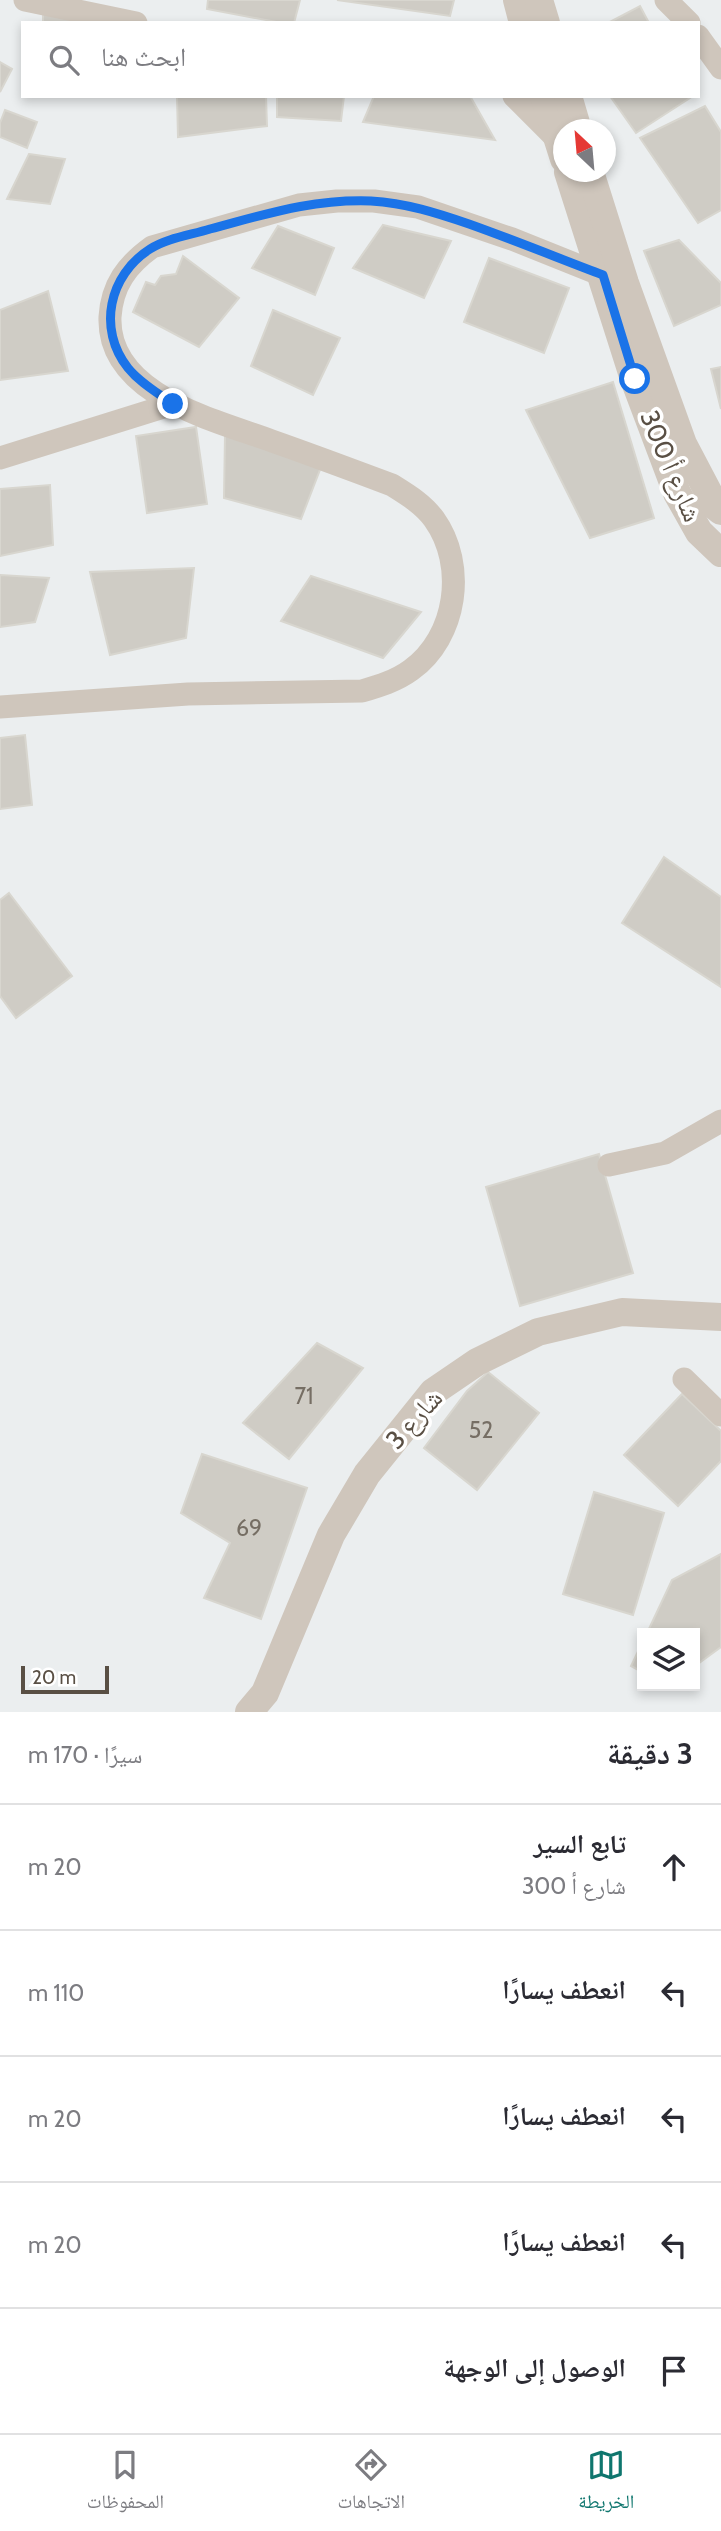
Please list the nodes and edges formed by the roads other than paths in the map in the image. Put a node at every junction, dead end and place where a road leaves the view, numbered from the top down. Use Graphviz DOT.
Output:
graph roads {
  1 [pos="25,0"];
  2 [pos="517,0"];
  3 [pos="539,0"];
  4 [pos="666,0"];
  5 [pos="126,21"];
  6 [pos="522,21"];
  7 [pos="545,21"];
  8 [pos="687,21"];
  9 [pos="700,39"];
  10 [pos="721,68"];
  11 [pos="516,98"];
  12 [pos="545,98"];
  13 [pos="568,98"];
  14 [pos="554,119"];
  15 [pos="567,119"];
  16 [pos="553,132"];
  17 [pos="572,182"];
  18 [pos="592,182"];
  19 [pos="614,279"];
  20 [pos="173,404"];
  21 [pos="0,458"];
  22 [pos="721,511"];
  23 [pos="721,553"];
  24 [pos="0,707"];
  25 [pos="721,1121"];
  26 [pos="609,1165"];
  27 [pos="721,1317"];
  28 [pos="684,1379"];
  29 [pos="721,1415"];
  30 [pos="249,1712"];
  1 -- 5 [label="street"];
  2 -- 6 [label="street"];
  3 -- 7 [label="street"];
  4 -- 8 [label="street"];
  9 -- 10 [label="street"];
  11 -- 16 [label="street"];
  12 -- 14 [label="street"];
  13 -- 15 [label="street"];
  17 -- 19 [label="street, شارع أ 300"];
  18 -- 19 [label="street, شارع أ 300"];
  19 -- 20 [label="street"];
  19 -- 22 [label="street, شارع أ 300"];
  19 -- 23 [label="street, شارع أ 300"];
  20 -- 21 [label="street"];
  20 -- 24 [label="street"];
  25 -- 26 [label="street"];
  27 -- 30 [label="street, شارع 3"];
  28 -- 29 [label="street"];
}
